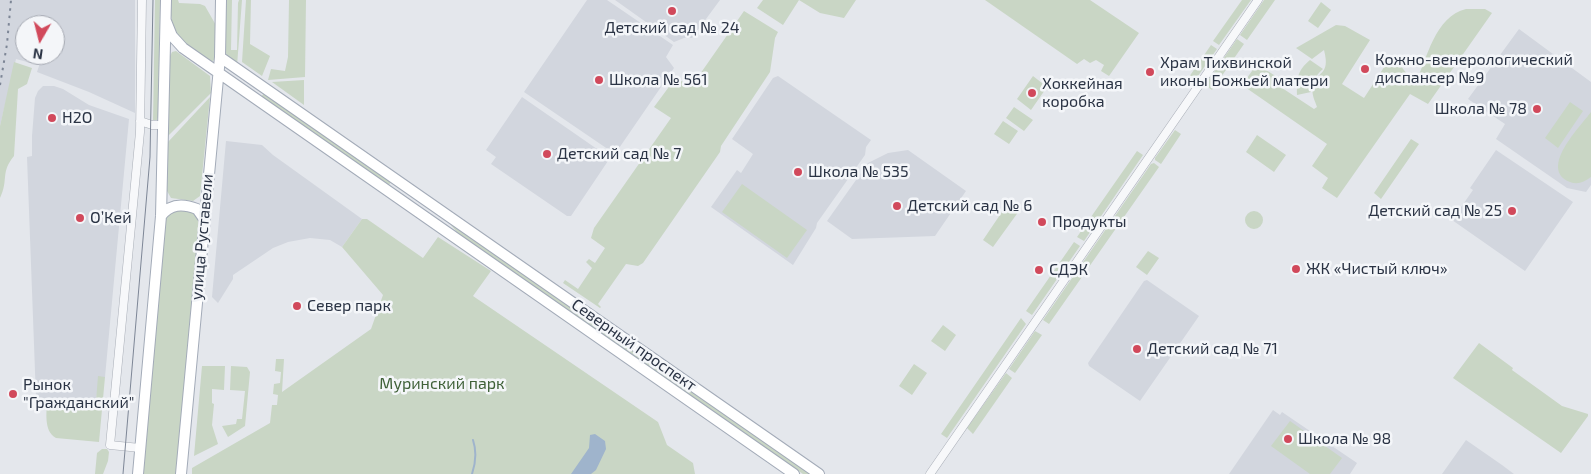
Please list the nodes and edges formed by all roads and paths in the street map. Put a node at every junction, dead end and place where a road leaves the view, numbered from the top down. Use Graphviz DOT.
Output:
graph roads {
  1 [pos="142,0"];
  2 [pos="166,0"];
  3 [pos="221,0"];
  4 [pos="1258,0"];
  5 [pos="166,21"];
  6 [pos="220,57"];
  7 [pos="218,73"];
  8 [pos="262,87"];
  9 [pos="254,98"];
  10 [pos="140,121"];
  11 [pos="164,125"];
  12 [pos="162,191"];
  13 [pos="206,193"];
  14 [pos="161,216"];
  15 [pos="448,216"];
  16 [pos="204,219"];
  17 [pos="440,228"];
  18 [pos="140,448"];
  19 [pos="138,474"];
  20 [pos="181,474"];
  21 [pos="794,474"];
  22 [pos="820,474"];
  23 [pos="930,474"];
  1 -- 10 [label="street"];
  2 -- 5 [label="main road"];
  3 -- 6 [label="main road, улица Руставели"];
  4 -- 23 [label="street"];
  5 -- 7 [label="main road, Северный проспект"];
  5 -- 11 [label="main road"];
  6 -- 7 [label="main road, улица Руставели"];
  6 -- 8 [label="main road, Северный проспект"];
  7 -- 9 [label="main road, Северный проспект"];
  7 -- 13 [label="main road, улица Руставели"];
  8 -- 9 [label="main road"];
  8 -- 15 [label="main road, Северный проспект"];
  9 -- 17 [label="main road, Северный проспект"];
  10 -- 11 [label="street"];
  10 -- 18 [label="street"];
  11 -- 12 [label="main road"];
  12 -- 13 [label="main road"];
  12 -- 14 [label="main road"];
  13 -- 16 [label="main road, улица Руставели"];
  14 -- 16 [label="main road"];
  14 -- 18 [label="main road"];
  15 -- 17 [label="main road"];
  15 -- 22 [label="main road, Северный проспект"];
  16 -- 20 [label="main road, улица Руставели"];
  17 -- 21 [label="main road, Северный проспект"];
  18 -- 19 [label="main road"];
}
